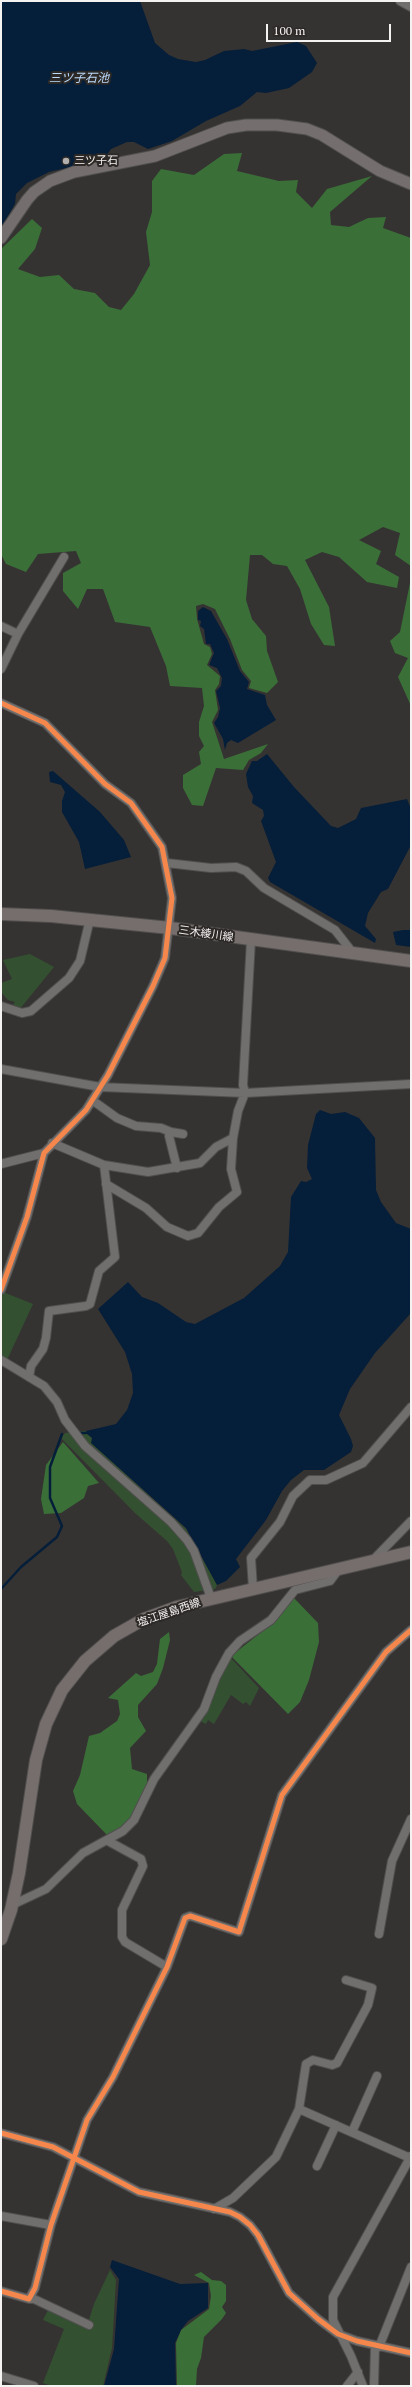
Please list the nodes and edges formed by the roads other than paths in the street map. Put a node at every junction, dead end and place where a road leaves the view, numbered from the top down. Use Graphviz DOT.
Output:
graph roads {
  1 [pos="400,1"];
  2 [pos="411,7"];
  3 [pos="411,184"];
  4 [pos="1,238"];
  5 [pos="64,557"];
  6 [pos="1,626"];
  7 [pos="18,634"];
  8 [pos="1,669"];
  9 [pos="1,703"];
  10 [pos="166,863"];
  11 [pos="1,914"];
  12 [pos="90,919"];
  13 [pos="170,928"];
  14 [pos="251,940"];
  15 [pos="353,953"];
  16 [pos="411,961"];
  17 [pos="1,1006"];
  18 [pos="1,1069"];
  19 [pos="411,1084"];
  20 [pos="100,1087"];
  21 [pos="246,1093"];
  22 [pos="92,1100"];
  23 [pos="171,1132"];
  24 [pos="183,1134"];
  25 [pos="233,1138"];
  26 [pos="52,1143"];
  27 [pos="44,1153"];
  28 [pos="1,1164"];
  29 [pos="104,1165"];
  30 [pos="177,1168"];
  31 [pos="106,1184"];
  32 [pos="1,1290"];
  33 [pos="1,1360"];
  34 [pos="29,1377"];
  35 [pos="411,1407"];
  36 [pos="411,1521"];
  37 [pos="411,1552"];
  38 [pos="371,1561"];
  39 [pos="339,1569"];
  40 [pos="253,1589"];
  41 [pos="211,1598"];
  42 [pos="411,1630"];
  43 [pos="411,1819"];
  44 [pos="108,1841"];
  45 [pos="12,1905"];
  46 [pos="379,1934"];
  47 [pos="1,1939"];
  48 [pos="167,1967"];
  49 [pos="346,1980"];
  50 [pos="377,2076"];
  51 [pos="299,2109"];
  52 [pos="336,2125"];
  53 [pos="352,2132"];
  54 [pos="1,2133"];
  55 [pos="73,2157"];
  56 [pos="411,2157"];
  57 [pos="317,2166"];
  58 [pos="214,2209"];
  59 [pos="1,2216"];
  60 [pos="51,2225"];
  61 [pos="411,2267"];
  62 [pos="1,2291"];
  63 [pos="29,2299"];
  64 [pos="89,2324"];
  65 [pos="338,2334"];
  66 [pos="377,2346"];
  67 [pos="411,2353"];
  68 [pos="358,2372"];
  69 [pos="1,2376"];
  70 [pos="34,2386"];
  71 [pos="347,2386"];
  72 [pos="363,2386"];
  73 [pos="374,2386"];
  1 -- 2 [label="street"];
  3 -- 4 [label="street"];
  5 -- 7 [label="street"];
  6 -- 7 [label="street"];
  7 -- 8 [label="street"];
  9 -- 10 [label="street"];
  10 -- 13 [label="street"];
  10 -- 15 [label="street"];
  11 -- 12 [label="main road, 三木綾川線"];
  12 -- 13 [label="main road, 三木綾川線"];
  12 -- 17 [label="street"];
  13 -- 14 [label="main road, 三木綾川線"];
  13 -- 20 [label="street"];
  14 -- 15 [label="main road, 三木綾川線"];
  14 -- 21 [label="street"];
  15 -- 16 [label="main road, 三木綾川線"];
  18 -- 20 [label="street"];
  19 -- 21 [label="street"];
  20 -- 21 [label="street"];
  20 -- 22 [label="street"];
  21 -- 25 [label="street"];
  22 -- 23 [label="street"];
  22 -- 26 [label="street"];
  23 -- 24 [label="street"];
  23 -- 30 [label="street"];
  25 -- 30 [label="street"];
  25 -- 31 [label="street"];
  26 -- 27 [label="street"];
  26 -- 29 [label="street"];
  27 -- 28 [label="street"];
  27 -- 32 [label="street"];
  29 -- 30 [label="street"];
  29 -- 31 [label="street"];
  31 -- 34 [label="street"];
  33 -- 34 [label="street"];
  34 -- 41 [label="street"];
  35 -- 40 [label="street"];
  36 -- 38 [label="street"];
  37 -- 38 [label="main road, 塩江屋島西線"];
  38 -- 39 [label="main road, 塩江屋島西線"];
  39 -- 40 [label="main road, 塩江屋島西線"];
  39 -- 44 [label="street"];
  40 -- 41 [label="main road, 塩江屋島西線"];
  41 -- 45 [label="main road, 塩江屋島西線"];
  42 -- 48 [label="street"];
  43 -- 46 [label="street"];
  44 -- 45 [label="street"];
  44 -- 48 [label="street"];
  45 -- 47 [label="main road, 塩江屋島西線"];
  48 -- 55 [label="street"];
  49 -- 51 [label="street"];
  50 -- 53 [label="street"];
  51 -- 52 [label="street"];
  51 -- 58 [label="street"];
  52 -- 53 [label="street"];
  52 -- 57 [label="street"];
  53 -- 56 [label="street"];
  54 -- 55 [label="street"];
  55 -- 58 [label="street"];
  55 -- 60 [label="street"];
  56 -- 65 [label="street"];
  58 -- 65 [label="street"];
  59 -- 60 [label="street"];
  60 -- 63 [label="street"];
  61 -- 66 [label="street"];
  62 -- 63 [label="street"];
  63 -- 64 [label="street"];
  65 -- 66 [label="street"];
  65 -- 68 [label="street"];
  66 -- 67 [label="street"];
  66 -- 73 [label="street"];
  68 -- 71 [label="street"];
  68 -- 72 [label="street"];
  69 -- 70 [label="street"];
}
